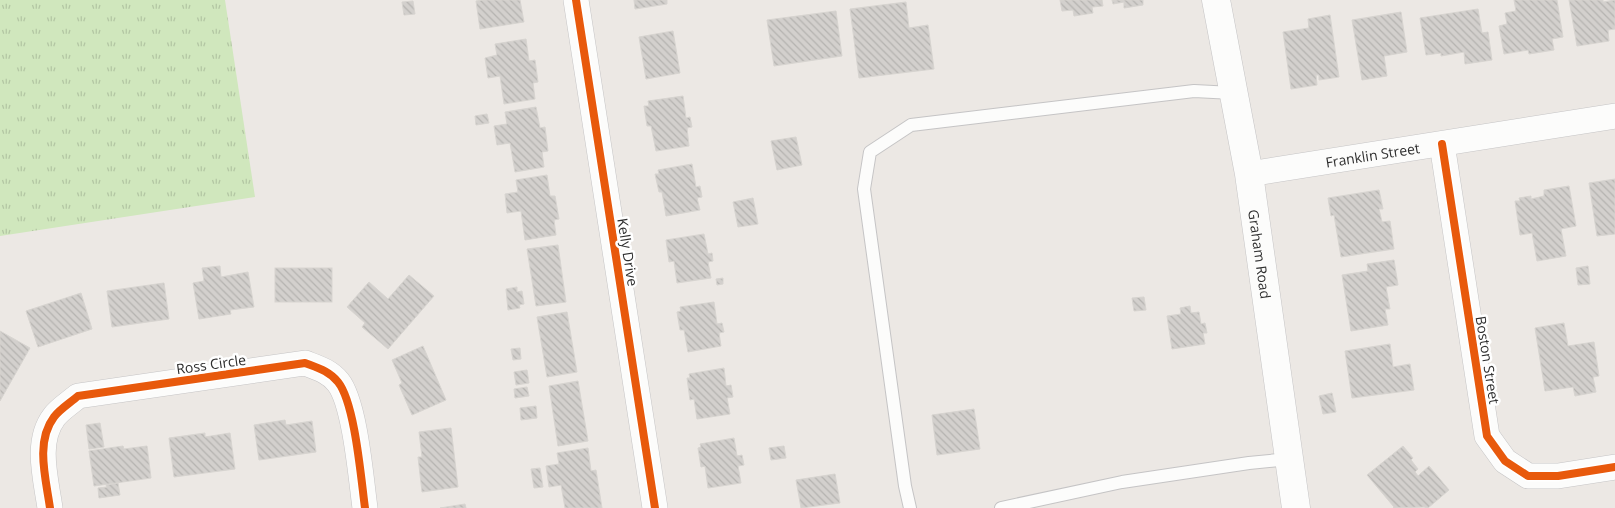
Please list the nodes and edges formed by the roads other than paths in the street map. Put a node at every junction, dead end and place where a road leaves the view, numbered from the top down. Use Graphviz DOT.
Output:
graph roads {
  1 [pos="576,0"];
  2 [pos="1216,0"];
  3 [pos="1233,93"];
  4 [pos="1615,116"];
  5 [pos="1442,144"];
  6 [pos="1248,174"];
  7 [pos="1289,459"];
  8 [pos="1615,467"];
  9 [pos="50,508"];
  10 [pos="365,508"];
  11 [pos="655,508"];
  12 [pos="910,508"];
  13 [pos="1001,508"];
  14 [pos="1296,508"];
  1 -- 11 [label="street, Kelly Drive"];
  2 -- 3 [label="main road, Graham Road"];
  3 -- 6 [label="main road, Graham Road"];
  3 -- 12 [label="lane"];
  4 -- 5 [label="street, Franklin Street"];
  5 -- 6 [label="street, Franklin Street"];
  5 -- 8 [label="street, Boston Street"];
  6 -- 7 [label="main road, Graham Road"];
  7 -- 13 [label="lane"];
  7 -- 14 [label="main road, Graham Road"];
  9 -- 10 [label="street, Ross Circle"];
}
